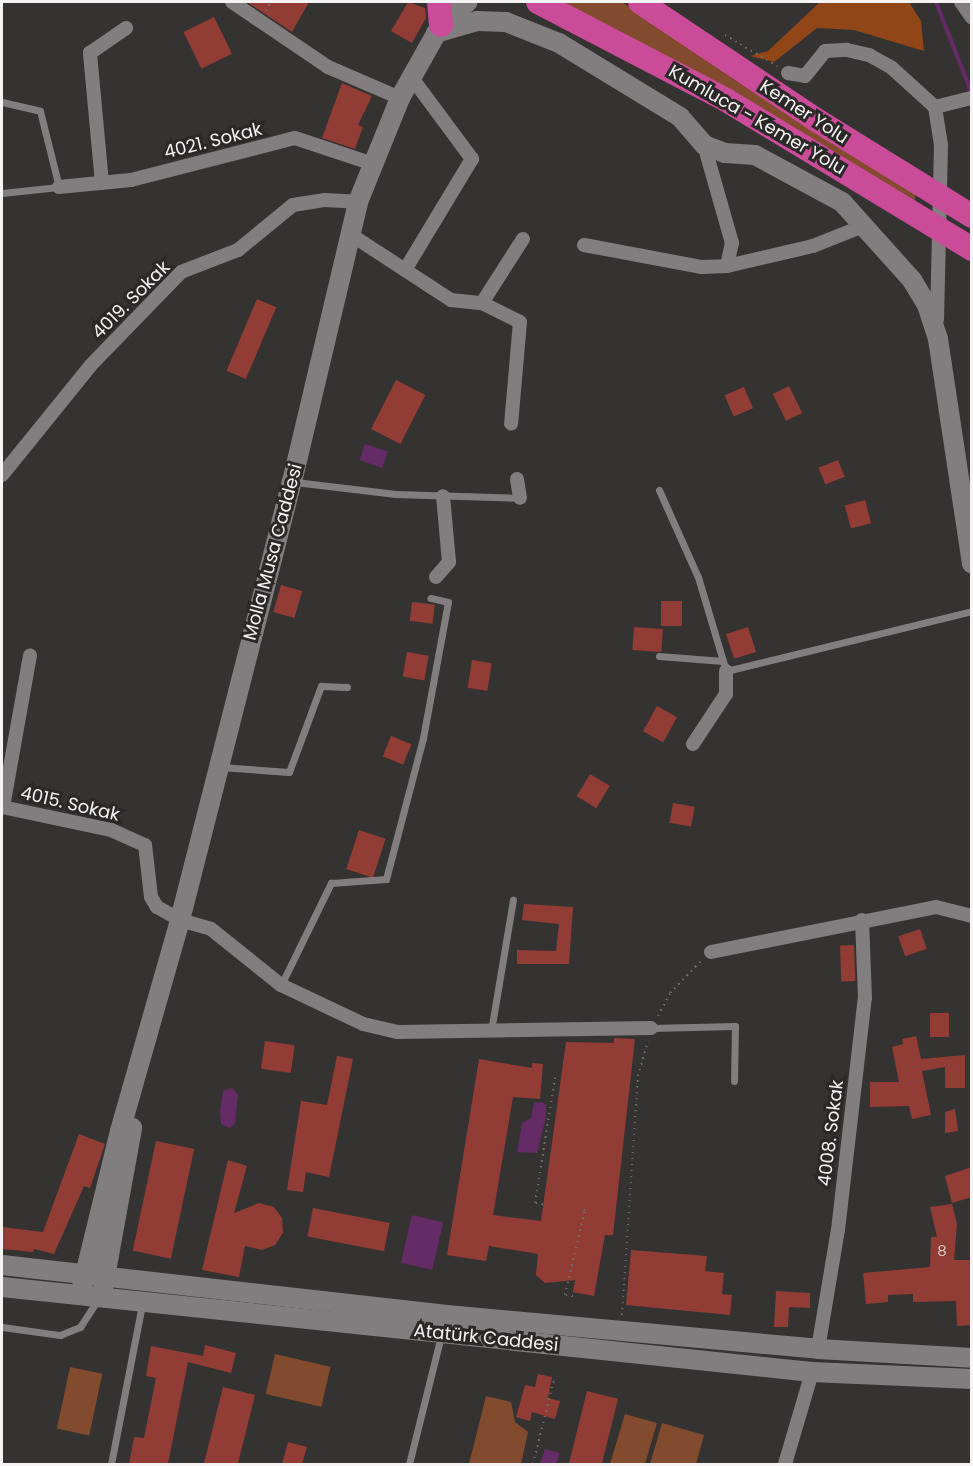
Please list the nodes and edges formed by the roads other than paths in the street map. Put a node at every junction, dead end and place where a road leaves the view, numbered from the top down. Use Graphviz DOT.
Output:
graph roads {
  1 [pos="232,2"];
  2 [pos="445,2"];
  3 [pos="467,2"];
  4 [pos="538,2"];
  5 [pos="640,2"];
  6 [pos="961,2"];
  7 [pos="972,18"];
  8 [pos="439,20"];
  9 [pos="126,28"];
  10 [pos="788,73"];
  11 [pos="411,78"];
  12 [pos="400,98"];
  13 [pos="964,98"];
  14 [pos="2,102"];
  15 [pos="935,107"];
  16 [pos="704,145"];
  17 [pos="373,164"];
  18 [pos="102,183"];
  19 [pos="59,187"];
  20 [pos="2,193"];
  21 [pos="358,202"];
  22 [pos="972,216"];
  23 [pos="863,225"];
  24 [pos="350,234"];
  25 [pos="523,239"];
  26 [pos="584,245"];
  27 [pos="972,249"];
  28 [pos="727,266"];
  29 [pos="405,270"];
  30 [pos="482,303"];
  31 [pos="938,339"];
  32 [pos="511,424"];
  33 [pos="2,475"];
  34 [pos="517,479"];
  35 [pos="292,482"];
  36 [pos="659,490"];
  37 [pos="443,496"];
  38 [pos="520,498"];
  39 [pos="972,563"];
  40 [pos="436,577"];
  41 [pos="430,598"];
  42 [pos="972,611"];
  43 [pos="30,655"];
  44 [pos="659,656"];
  45 [pos="725,666"];
  46 [pos="347,687"];
  47 [pos="693,744"];
  48 [pos="218,767"];
  49 [pos="2,807"];
  50 [pos="513,900"];
  51 [pos="972,916"];
  52 [pos="180,920"];
  53 [pos="862,920"];
  54 [pos="711,952"];
  55 [pos="281,985"];
  56 [pos="651,1028"];
  57 [pos="491,1034"];
  58 [pos="734,1081"];
  59 [pos="135,1090"];
  60 [pos="2,1265"];
  61 [pos="84,1273"];
  62 [pos="105,1276"];
  63 [pos="2,1287"];
  64 [pos="90,1301"];
  65 [pos="143,1301"];
  66 [pos="2,1327"];
  67 [pos="442,1334"];
  68 [pos="818,1349"];
  69 [pos="972,1358"];
  70 [pos="812,1372"];
  71 [pos="972,1379"];
  72 [pos="111,1464"];
  73 [pos="409,1464"];
  74 [pos="785,1464"];
  1 -- 12 [label="street"];
  2 -- 8 [label="street"];
  3 -- 8 [label="street"];
  4 -- 27 [label="highway, Kumluca - Kemer Yolu"];
  5 -- 22 [label="highway, Kemer Yolu"];
  6 -- 7 [label="street"];
  8 -- 11 [label="street, Molla Musa Caddesi"];
  8 -- 16 [label="street"];
  9 -- 18 [label="street"];
  10 -- 15 [label="street"];
  11 -- 12 [label="street, Molla Musa Caddesi"];
  11 -- 29 [label="street"];
  12 -- 17 [label="street, Molla Musa Caddesi"];
  13 -- 15 [label="street"];
  14 -- 19 [label="lane"];
  15 -- 31 [label="street"];
  16 -- 23 [label="street"];
  16 -- 28 [label="street"];
  17 -- 18 [label="street, 4021. Sokak"];
  17 -- 21 [label="street, Molla Musa Caddesi"];
  18 -- 19 [label="street, 4021. Sokak"];
  19 -- 20 [label="lane"];
  21 -- 24 [label="street, Molla Musa Caddesi"];
  21 -- 33 [label="street, 4019. Sokak"];
  23 -- 28 [label="street"];
  23 -- 31 [label="street"];
  24 -- 29 [label="street"];
  24 -- 35 [label="street, Molla Musa Caddesi"];
  25 -- 30 [label="street"];
  26 -- 28 [label="street"];
  29 -- 30 [label="street"];
  30 -- 32 [label="street"];
  31 -- 39 [label="street"];
  34 -- 38 [label="street"];
  35 -- 37 [label="lane"];
  35 -- 48 [label="street, Molla Musa Caddesi"];
  36 -- 45 [label="lane"];
  37 -- 38 [label="lane"];
  37 -- 40 [label="street"];
  41 -- 55 [label="lane"];
  42 -- 45 [label="lane"];
  43 -- 49 [label="street"];
  44 -- 45 [label="lane"];
  45 -- 47 [label="street"];
  46 -- 48 [label="lane"];
  48 -- 52 [label="street, Molla Musa Caddesi"];
  49 -- 52 [label="street, 4015. Sokak"];
  50 -- 57 [label="lane"];
  51 -- 53 [label="street"];
  52 -- 55 [label="street"];
  52 -- 59 [label="street, Molla Musa Caddesi"];
  53 -- 54 [label="street"];
  53 -- 68 [label="street, 4008. Sokak"];
  55 -- 57 [label="street"];
  56 -- 57 [label="street"];
  56 -- 58 [label="lane"];
  59 -- 61 [label="street"];
  59 -- 62 [label="street"];
  60 -- 61 [label="street, Atatürk Caddesi"];
  61 -- 62 [label="street, Atatürk Caddesi"];
  61 -- 64 [label="street"];
  62 -- 64 [label="street"];
  62 -- 68 [label="street, Atatürk Caddesi"];
  63 -- 64 [label="street, Atatürk Caddesi"];
  64 -- 65 [label="street, Atatürk Caddesi"];
  64 -- 66 [label="lane"];
  65 -- 67 [label="street, Atatürk Caddesi"];
  65 -- 72 [label="lane"];
  67 -- 70 [label="street, Atatürk Caddesi"];
  67 -- 73 [label="lane"];
  68 -- 69 [label="street, Atatürk Caddesi"];
  70 -- 71 [label="street, Atatürk Caddesi"];
  70 -- 74 [label="street"];
}
